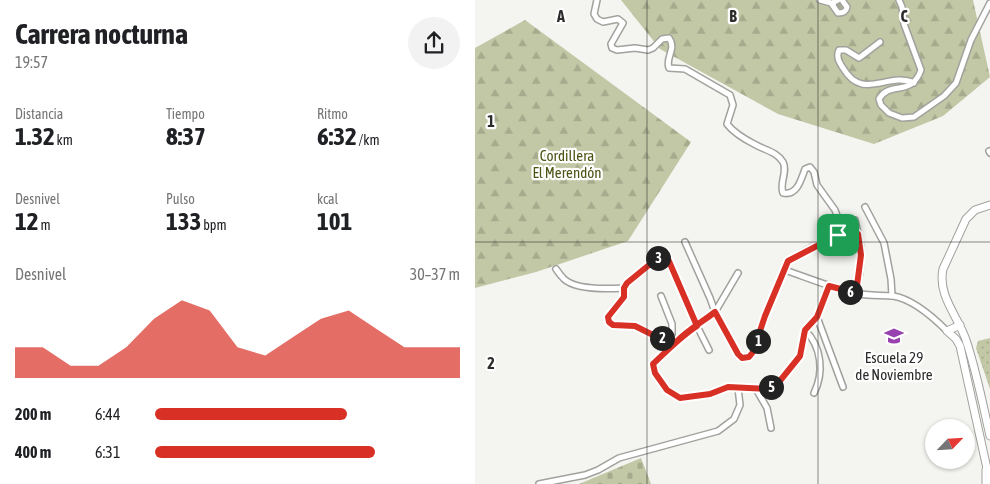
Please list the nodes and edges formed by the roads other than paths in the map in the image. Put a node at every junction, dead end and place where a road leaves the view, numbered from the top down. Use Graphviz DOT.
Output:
graph roads {
  1 [pos="597,0"];
  2 [pos="820,0"];
  3 [pos="838,0"];
  4 [pos="842,0"];
  5 [pos="899,0"];
  6 [pos="990,3"];
  7 [pos="833,5"];
  8 [pos="880,42"];
  9 [pos="914,83"];
  10 [pos="990,205"];
  11 [pos="865,207"];
  12 [pos="855,220"];
  13 [pos="858,234"];
  14 [pos="838,235"];
  15 [pos="685,242"];
  16 [pos="556,269"];
  17 [pos="785,270"];
  18 [pos="738,272"];
  19 [pos="829,286"];
  20 [pos="624,288"];
  21 [pos="856,293"];
  22 [pos="661,296"];
  23 [pos="892,296"];
  24 [pos="715,312"];
  25 [pos="817,317"];
  26 [pos="960,325"];
  27 [pos="697,326"];
  28 [pos="805,330"];
  29 [pos="947,331"];
  30 [pos="674,341"];
  31 [pos="709,350"];
  32 [pos="973,364"];
  33 [pos="964,366"];
  34 [pos="738,388"];
  35 [pos="843,388"];
  36 [pos="756,389"];
  37 [pos="814,393"];
  38 [pos="771,428"];
  39 [pos="990,436"];
  40 [pos="979,438"];
  41 [pos="987,470"];
  42 [pos="539,484"];
  43 [pos="989,484"];
  1 -- 14 [label="street"];
  2 -- 7 [label="street"];
  3 -- 7 [label="street"];
  4 -- 7 [label="street"];
  5 -- 9 [label="street"];
  6 -- 9 [label="street"];
  8 -- 9 [label="street"];
  10 -- 26 [label="street"];
  11 -- 23 [label="street"];
  12 -- 13 [label="street"];
  13 -- 14 [label="street"];
  13 -- 21 [label="street"];
  14 -- 17 [label="street"];
  15 -- 24 [label="street"];
  16 -- 20 [label="street"];
  17 -- 19 [label="street"];
  17 -- 24 [label="street"];
  18 -- 24 [label="street"];
  19 -- 21 [label="street"];
  19 -- 25 [label="street"];
  20 -- 27 [label="street"];
  20 -- 30 [label="street"];
  21 -- 23 [label="street"];
  22 -- 30 [label="street"];
  23 -- 29 [label="street"];
  24 -- 27 [label="street"];
  25 -- 28 [label="street"];
  25 -- 35 [label="street"];
  26 -- 29 [label="street"];
  26 -- 32 [label="street"];
  27 -- 30 [label="street"];
  27 -- 31 [label="street"];
  28 -- 36 [label="street"];
  28 -- 37 [label="street"];
  29 -- 33 [label="street"];
  30 -- 34 [label="street"];
  32 -- 33 [label="street"];
  32 -- 39 [label="street"];
  33 -- 40 [label="street"];
  34 -- 36 [label="street"];
  34 -- 42 [label="street"];
  36 -- 38 [label="street"];
  39 -- 40 [label="street"];
  40 -- 41 [label="street"];
  41 -- 43 [label="highway"];
}
